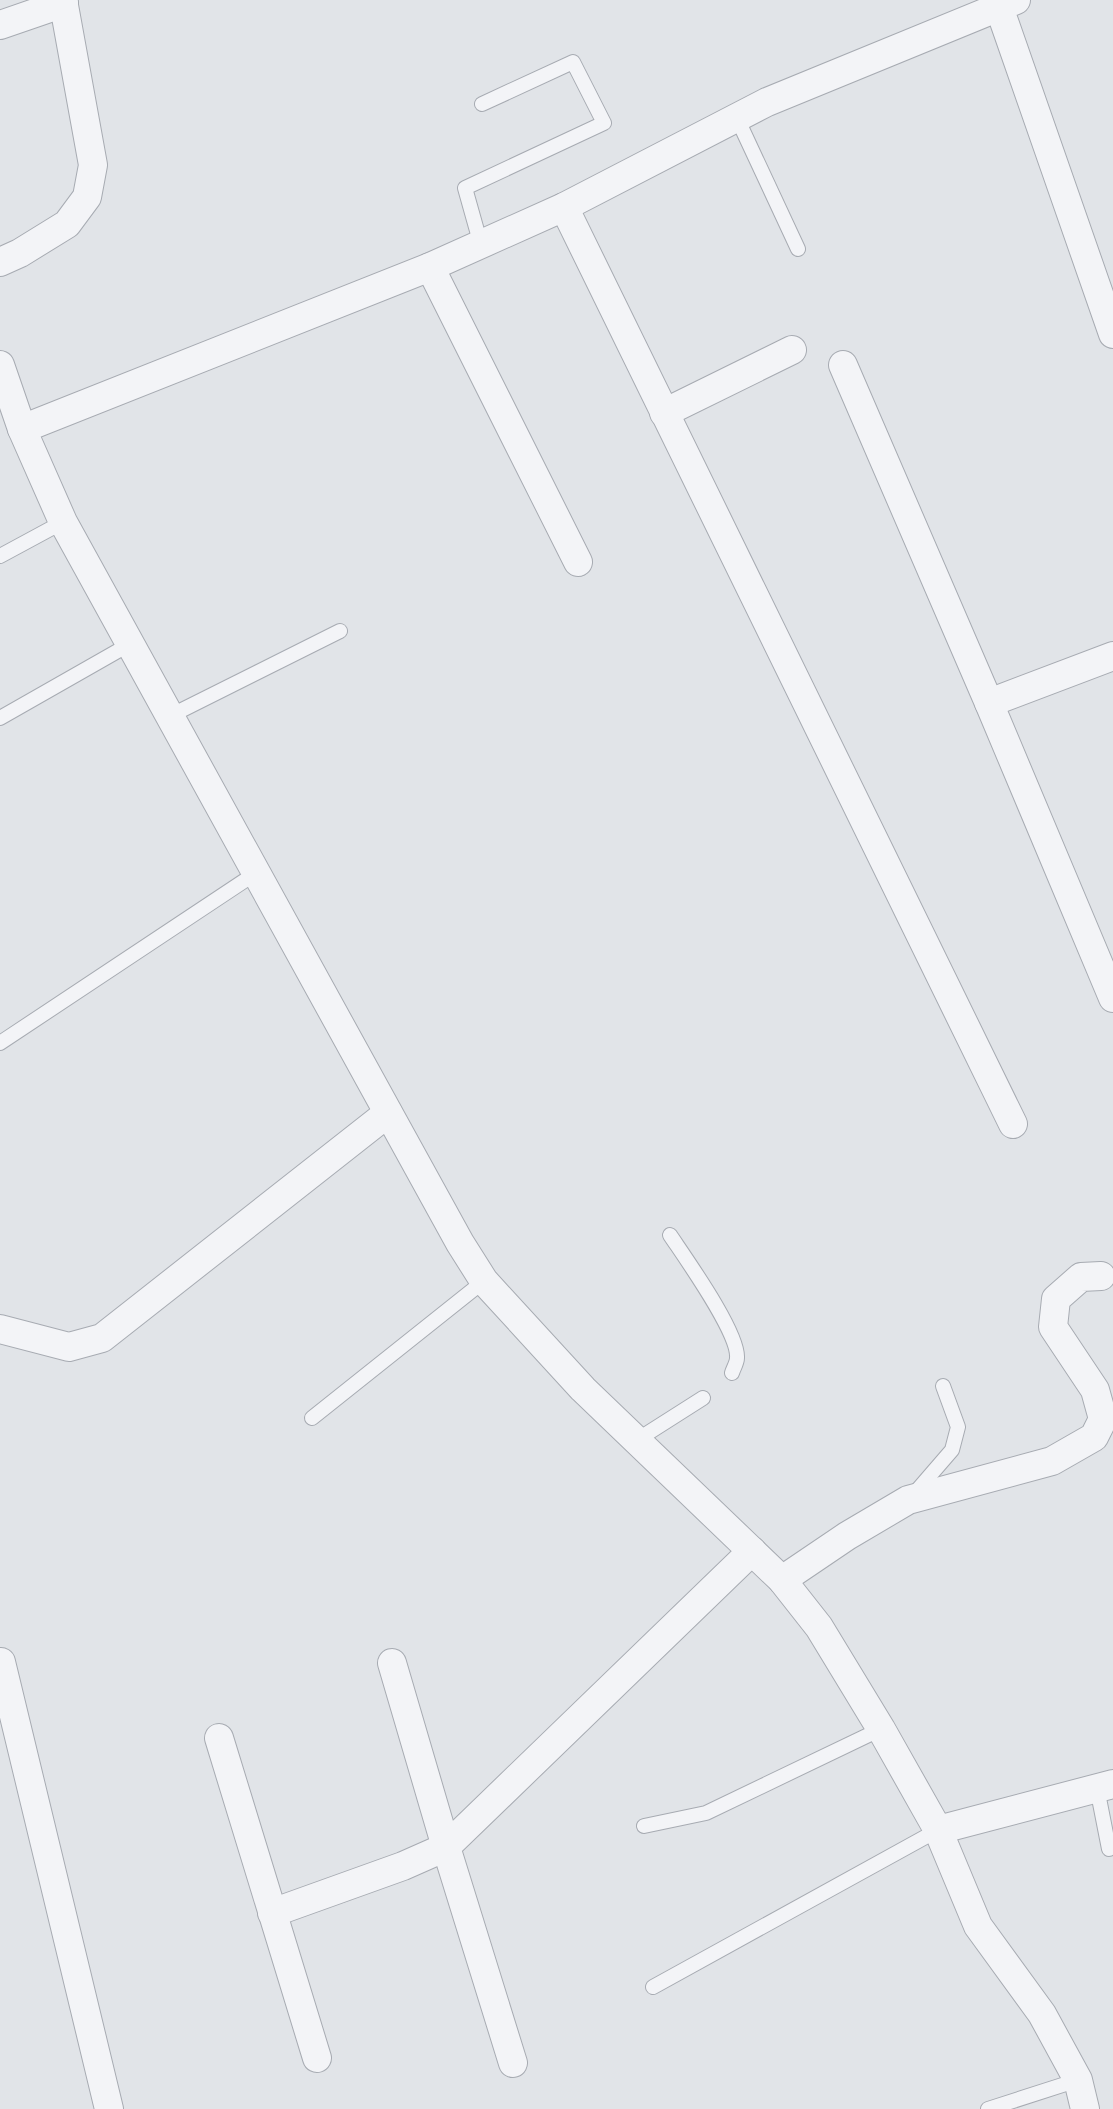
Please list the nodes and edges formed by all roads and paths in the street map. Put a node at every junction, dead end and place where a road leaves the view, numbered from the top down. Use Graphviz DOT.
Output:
graph roads {
  1 [pos="64,1"];
  2 [pos="1008,4"];
  3 [pos="0,25"];
  4 [pos="482,104"];
  5 [pos="737,118"];
  6 [pos="564,208"];
  7 [pos="481,244"];
  8 [pos="798,249"];
  9 [pos="0,262"];
  10 [pos="430,267"];
  11 [pos="1113,334"];
  12 [pos="792,350"];
  13 [pos="0,365"];
  14 [pos="843,365"];
  15 [pos="664,414"];
  16 [pos="22,429"];
  17 [pos="63,522"];
  18 [pos="0,556"];
  19 [pos="578,562"];
  20 [pos="340,631"];
  21 [pos="130,644"];
  22 [pos="1113,656"];
  23 [pos="990,702"];
  24 [pos="170,716"];
  25 [pos="0,718"];
  26 [pos="256,873"];
  27 [pos="1113,998"];
  28 [pos="0,1043"];
  29 [pos="388,1113"];
  30 [pos="1013,1124"];
  31 [pos="670,1235"];
  32 [pos="1101,1276"];
  33 [pos="484,1281"];
  34 [pos="0,1329"];
  35 [pos="732,1373"];
  36 [pos="942,1386"];
  37 [pos="703,1398"];
  38 [pos="312,1418"];
  39 [pos="637,1440"];
  40 [pos="908,1500"];
  41 [pos="752,1551"];
  42 [pos="782,1580"];
  43 [pos="1,1662"];
  44 [pos="392,1663"];
  45 [pos="881,1729"];
  46 [pos="219,1738"];
  47 [pos="1105,1786"];
  48 [pos="644,1826"];
  49 [pos="938,1830"];
  50 [pos="446,1847"];
  51 [pos="1109,1849"];
  52 [pos="272,1913"];
  53 [pos="653,1987"];
  54 [pos="317,2058"];
  55 [pos="513,2063"];
  56 [pos="1078,2080"];
  57 [pos="110,2109"];
  58 [pos="988,2109"];
  59 [pos="1085,2109"];
  1 -- 3 [label="street"];
  1 -- 9 [label="street"];
  2 -- 5 [label="street"];
  2 -- 11 [label="street"];
  4 -- 7 [label="lane"];
  5 -- 6 [label="street"];
  5 -- 8 [label="lane"];
  6 -- 7 [label="street"];
  6 -- 15 [label="street"];
  7 -- 10 [label="street"];
  10 -- 16 [label="street"];
  10 -- 19 [label="street"];
  12 -- 15 [label="street"];
  13 -- 16 [label="street"];
  14 -- 23 [label="street"];
  15 -- 30 [label="street"];
  16 -- 17 [label="street"];
  17 -- 18 [label="lane"];
  17 -- 21 [label="street"];
  20 -- 24 [label="lane"];
  21 -- 24 [label="street"];
  21 -- 25 [label="lane"];
  22 -- 23 [label="street"];
  23 -- 27 [label="street"];
  24 -- 26 [label="street"];
  26 -- 28 [label="lane"];
  26 -- 29 [label="street"];
  29 -- 33 [label="street"];
  29 -- 34 [label="street"];
  31 -- 35 [label="lane"];
  32 -- 40 [label="street"];
  33 -- 38 [label="lane"];
  33 -- 39 [label="street"];
  36 -- 40 [label="lane"];
  37 -- 39 [label="lane"];
  39 -- 41 [label="street"];
  40 -- 42 [label="street"];
  41 -- 42 [label="street"];
  41 -- 50 [label="street"];
  42 -- 45 [label="street"];
  43 -- 57 [label="street"];
  44 -- 50 [label="street"];
  45 -- 48 [label="lane"];
  45 -- 49 [label="street"];
  46 -- 52 [label="street"];
  47 -- 49 [label="street"];
  47 -- 51 [label="lane"];
  49 -- 53 [label="lane"];
  49 -- 56 [label="street"];
  50 -- 52 [label="street"];
  50 -- 55 [label="street"];
  52 -- 54 [label="street"];
  56 -- 58 [label="lane"];
  56 -- 59 [label="street"];
}
